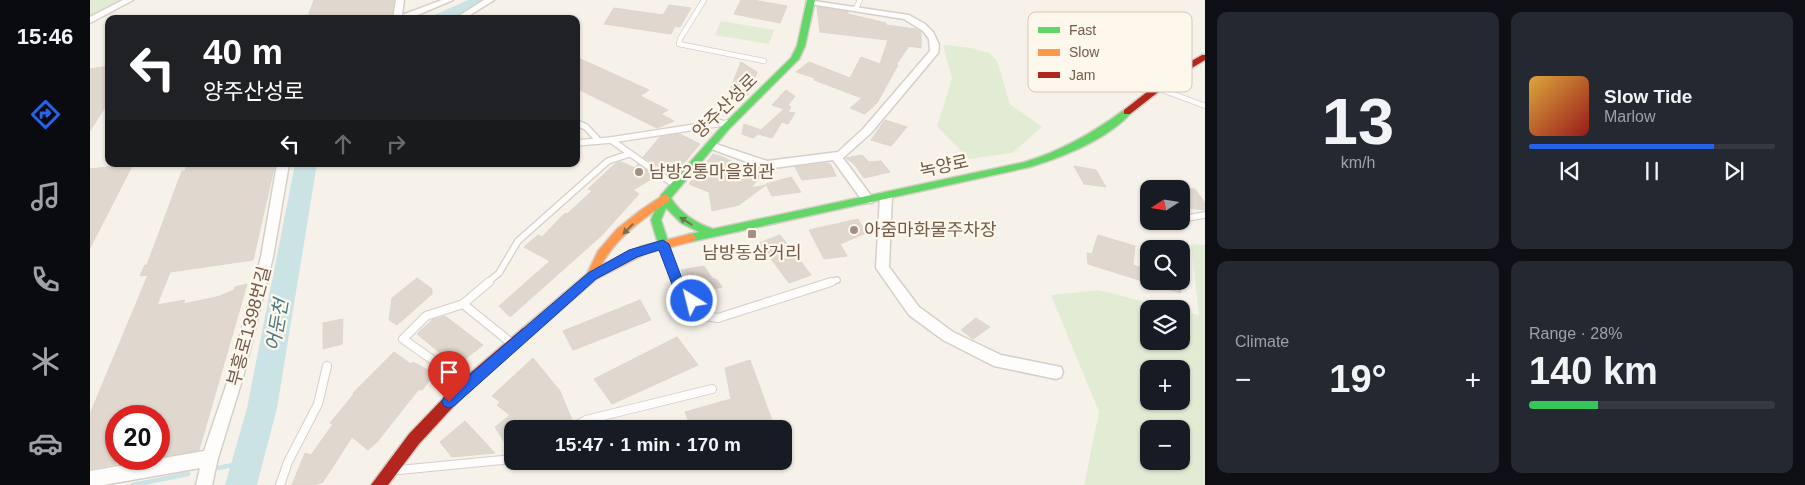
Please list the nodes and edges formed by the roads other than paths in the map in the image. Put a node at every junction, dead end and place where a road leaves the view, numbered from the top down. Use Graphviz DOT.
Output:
graph roads {
  1 [pos="129,0"];
  2 [pos="400,0"];
  3 [pos="450,0"];
  4 [pos="490,0"];
  5 [pos="704,0"];
  6 [pos="810,1"];
  7 [pos="858,4"];
  8 [pos="398,15"];
  9 [pos="409,15"];
  10 [pos="465,15"];
  11 [pos="90,20"];
  12 [pos="1205,57"];
  13 [pos="764,61"];
  14 [pos="1192,64"];
  15 [pos="1152,92"];
  16 [pos="1168,92"];
  17 [pos="1205,106"];
  18 [pos="731,121"];
  19 [pos="580,125"];
  20 [pos="611,140"];
  21 [pos="599,141"];
  22 [pos="580,143"];
  23 [pos="710,145"];
  24 [pos="629,154"];
  25 [pos="836,156"];
  26 [pos="282,167"];
  27 [pos="675,184"];
  28 [pos="886,196"];
  29 [pos="665,198"];
  30 [pos="868,200"];
  31 [pos="1205,215"];
  32 [pos="1190,218"];
  33 [pos="715,233"];
  34 [pos="663,244"];
  35 [pos="592,276"];
  36 [pos="838,280"];
  37 [pos="463,304"];
  38 [pos="513,345"];
  39 [pos="328,366"];
  40 [pos="1056,372"];
  41 [pos="467,384"];
  42 [pos="712,389"];
  43 [pos="586,420"];
  44 [pos="210,458"];
  45 [pos="504,460"];
  46 [pos="390,470"];
  47 [pos="90,480"];
  48 [pos="204,485"];
  49 [pos="280,485"];
  50 [pos="379,485"];
  1 -- 11 [label="street"];
  2 -- 8 [label="street"];
  3 -- 9 [label="street"];
  4 -- 10 [label="street"];
  5 -- 13 [label="lane"];
  6 -- 7 [label="street"];
  6 -- 18 [label="street, 양주산성로"];
  7 -- 25 [label="street"];
  12 -- 14 [label="street, 녹양로"];
  15 -- 28 [label="street, 녹양로"];
  16 -- 17 [label="lane"];
  18 -- 20 [label="lane"];
  18 -- 23 [label="street, 양주산성로"];
  19 -- 21 [label="lane"];
  20 -- 21 [label="lane"];
  20 -- 24 [label="lane"];
  21 -- 22 [label="lane"];
  23 -- 25 [label="street"];
  23 -- 27 [label="street, 양주산성로"];
  24 -- 27 [label="lane"];
  24 -- 37 [label="lane"];
  25 -- 30 [label="street"];
  26 -- 44 [label="street, 부흥로1398번길"];
  27 -- 29 [label="street, 양주산성로"];
  28 -- 30 [label="street, 녹양로"];
  28 -- 40 [label="street"];
  33 -- 29 [label="street, one-way"];
  29 -- 34 [label="street, 양주산성로"];
  29 -- 35 [label="street, one-way"];
  30 -- 33 [label="street, 녹양로"];
  31 -- 32 [label="lane"];
  33 -- 34 [label="street, 녹양로"];
  34 -- 35 [label="street"];
  34 -- 36 [label="lane"];
  35 -- 38 [label="street"];
  37 -- 38 [label="lane"];
  37 -- 41 [label="lane"];
  38 -- 41 [label="street"];
  39 -- 49 [label="lane"];
  41 -- 46 [label="street"];
  42 -- 43 [label="lane"];
  44 -- 47 [label="street"];
  44 -- 48 [label="street, 부흥로1398번길"];
  45 -- 46 [label="lane"];
  46 -- 50 [label="street"];
}
